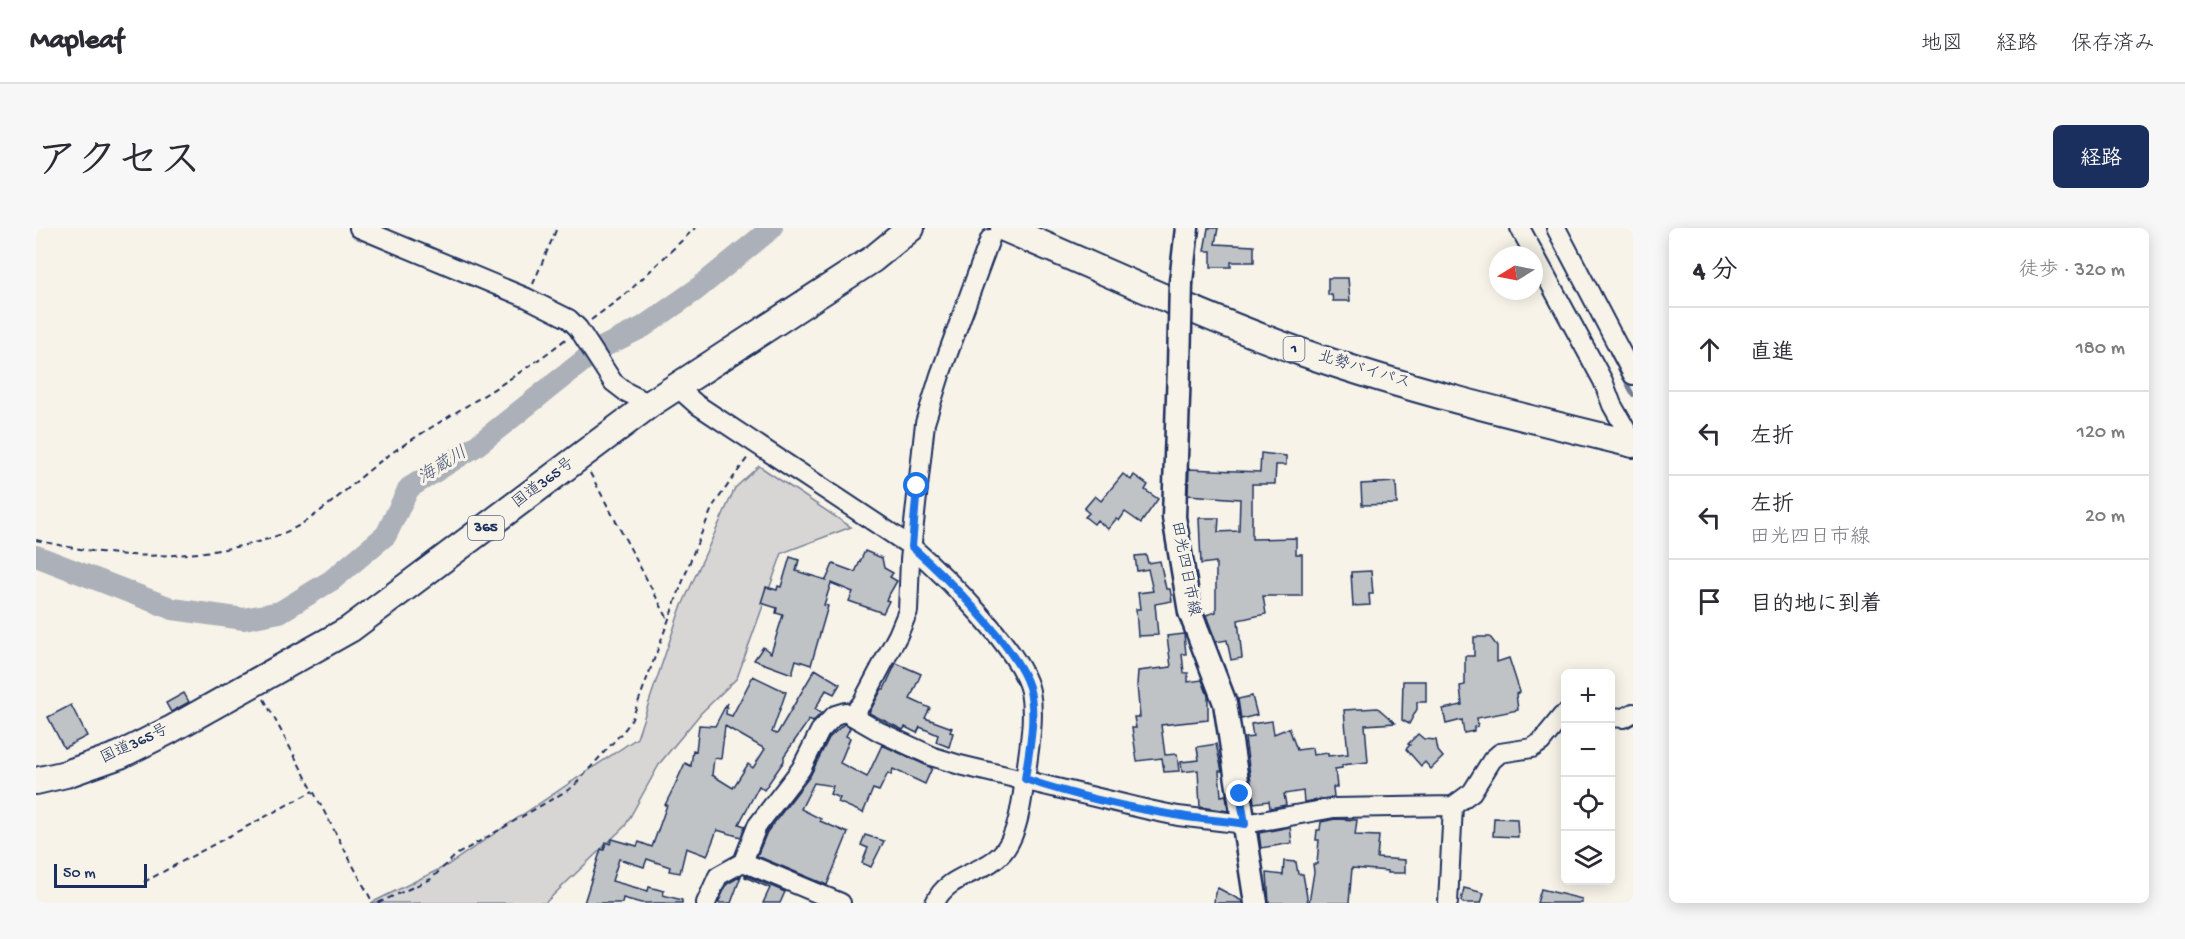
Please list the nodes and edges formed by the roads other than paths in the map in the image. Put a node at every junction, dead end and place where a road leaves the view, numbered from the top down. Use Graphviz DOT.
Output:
graph roads {
  1 [pos="359,228"];
  2 [pos="911,228"];
  3 [pos="1187,228"];
  4 [pos="1520,228"];
  5 [pos="1556,228"];
  6 [pos="997,233"];
  7 [pos="1633,375"];
  8 [pos="677,387"];
  9 [pos="646,402"];
  10 [pos="1633,443"];
  11 [pos="912,547"];
  12 [pos="1633,713"];
  13 [pos="852,715"];
  14 [pos="1561,717"];
  15 [pos="1615,717"];
  16 [pos="1025,779"];
  17 [pos="36,782"];
  18 [pos="1453,806"];
  19 [pos="1245,824"];
  20 [pos="743,862"];
  21 [pos="706,903"];
  22 [pos="841,903"];
  23 [pos="935,903"];
  24 [pos="1256,903"];
  25 [pos="1448,903"];
  1 -- 9 [label="street"];
  2 -- 8 [label="highway, 国道365号 / 365"];
  3 -- 19 [label="main road, 田光四日市線, bridge"];
  4 -- 10 [label="street"];
  5 -- 7 [label="street"];
  6 -- 10 [label="highway, 北勢バイパス / 1"];
  6 -- 11 [label="street"];
  8 -- 9 [label="highway, 国道365号 / 365"];
  8 -- 11 [label="street"];
  9 -- 17 [label="highway, 国道365号 / 365"];
  11 -- 13 [label="street"];
  11 -- 16 [label="street"];
  12 -- 15 [label="street"];
  13 -- 16 [label="street"];
  13 -- 20 [label="street"];
  14 -- 18 [label="street"];
  16 -- 19 [label="street"];
  16 -- 23 [label="street"];
  18 -- 19 [label="street"];
  18 -- 25 [label="street"];
  19 -- 24 [label="main road, 田光四日市線"];
  20 -- 21 [label="street"];
  20 -- 22 [label="street"];
}
